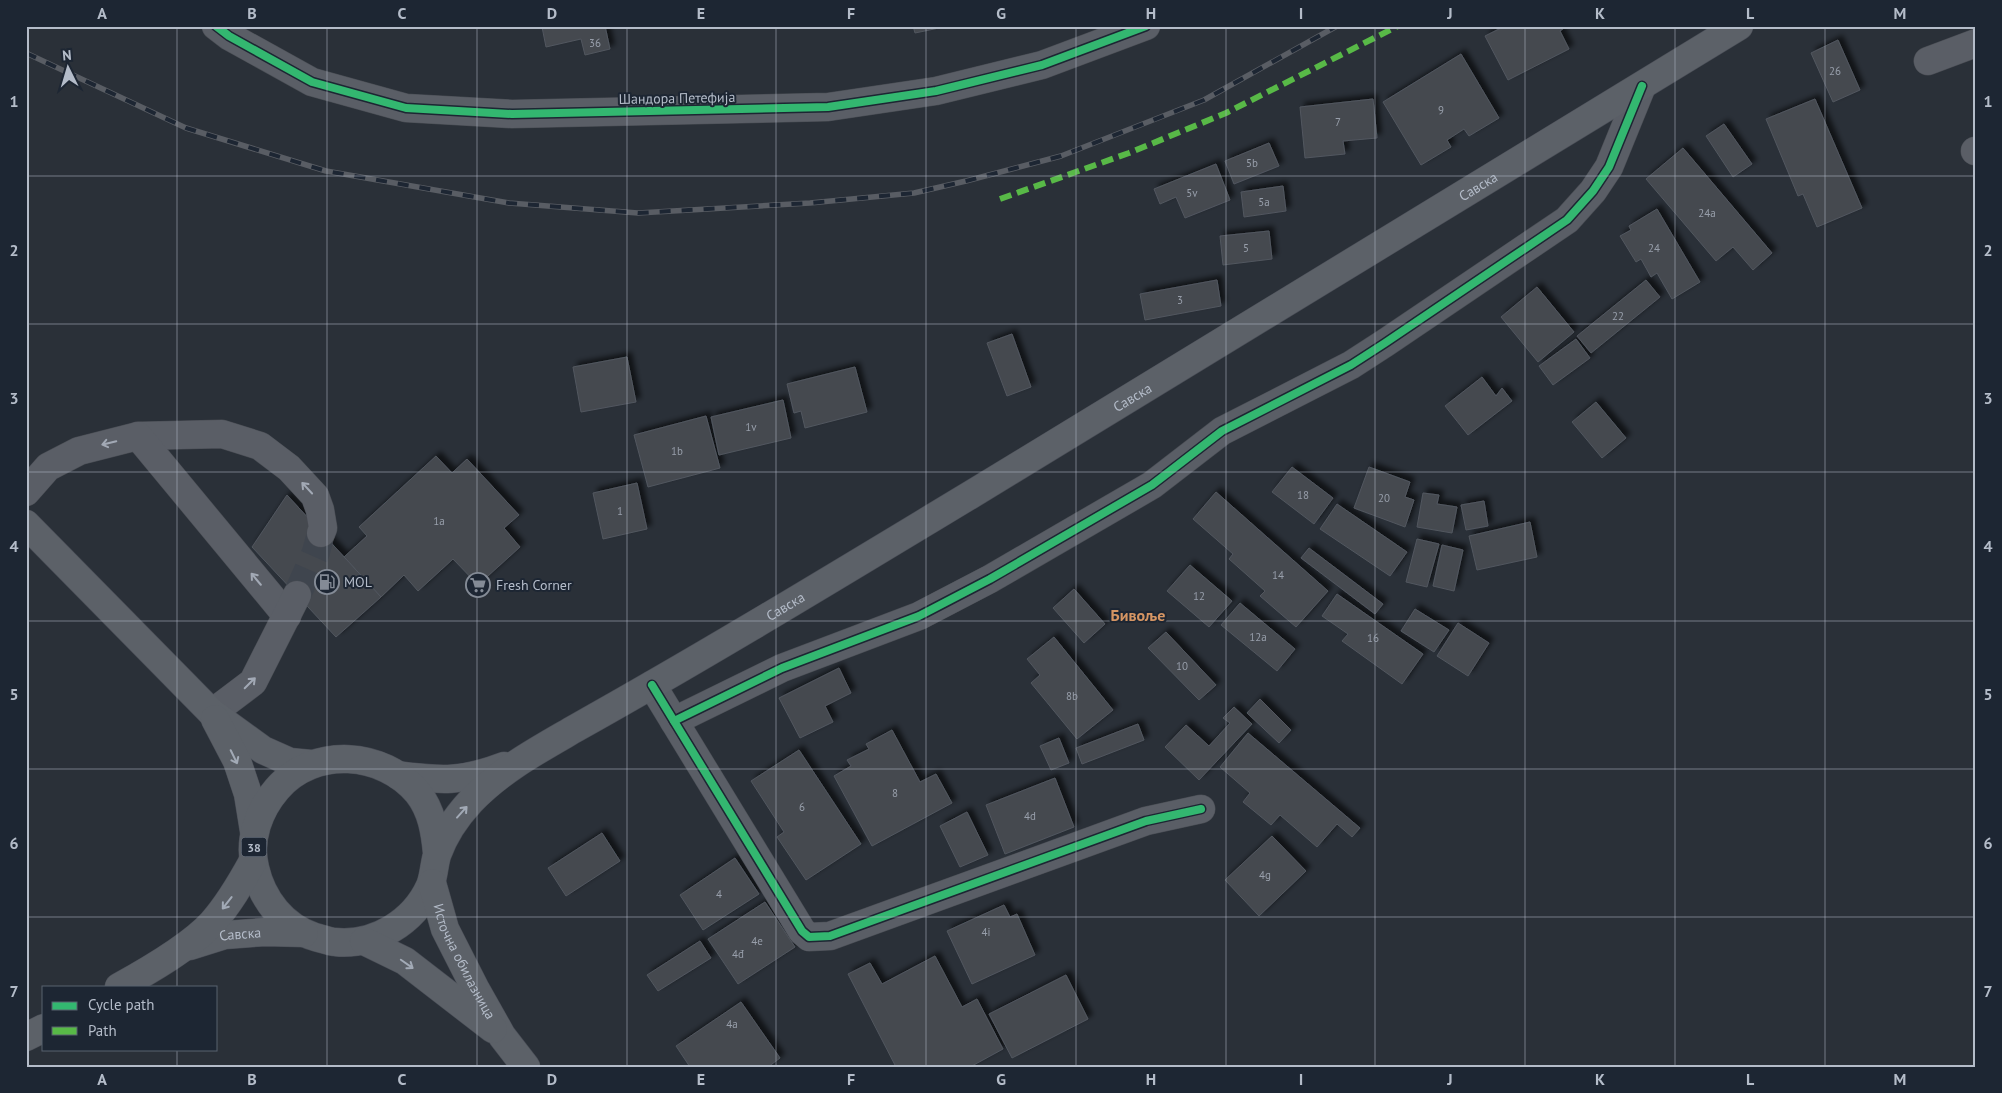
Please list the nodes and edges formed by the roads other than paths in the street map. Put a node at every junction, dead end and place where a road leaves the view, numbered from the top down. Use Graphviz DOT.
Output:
graph roads {
  1 [pos="216,26"];
  2 [pos="1146,26"];
  3 [pos="1740,26"];
  4 [pos="1976,44"];
  5 [pos="1928,61"];
  6 [pos="1642,86"];
  7 [pos="138,436"];
  8 [pos="26,492"];
  9 [pos="26,524"];
  10 [pos="321,533"];
  11 [pos="652,685"];
  12 [pos="212,714"];
  13 [pos="674,721"];
  14 [pos="519,760"];
  15 [pos="310,764"];
  16 [pos="398,775"];
  17 [pos="1201,809"];
  18 [pos="254,831"];
  19 [pos="437,853"];
  20 [pos="253,861"];
  21 [pos="432,883"];
  22 [pos="304,933"];
  23 [pos="364,941"];
  24 [pos="179,950"];
  25 [pos="121,986"];
  26 [pos="42,1029"];
  27 [pos="502,1036"];
  28 [pos="26,1037"];
  29 [pos="526,1067"];
  1 -- 2 [label="street, Шандора Петефија"];
  3 -- 6 [label="main road, Савска"];
  4 -- 5 [label="street"];
  6 -- 11 [label="main road, Савска"];
  6 -- 13 [label="street"];
  7 -- 8 [label="street, one-way"];
  10 -- 7 [label="street, one-way"];
  12 -- 7 [label="street, one-way"];
  9 -- 12 [label="main road, 38"];
  11 -- 13 [label="street"];
  11 -- 14 [label="main road, Савска"];
  12 -- 15 [label="main road, 38"];
  12 -- 18 [label="main road, 38, one-way"];
  13 -- 17 [label="street"];
  14 -- 16 [label="main road, Савска"];
  19 -- 14 [label="main road, Савска, one-way"];
  15 -- 16 [label="main road, 38"];
  15 -- 18 [label="main road, 38"];
  16 -- 19 [label="main road, 38"];
  18 -- 20 [label="main road, 38"];
  19 -- 21 [label="main road, 38"];
  20 -- 22 [label="main road, 38"];
  20 -- 24 [label="main road, Савска, one-way"];
  21 -- 23 [label="main road, 38"];
  21 -- 27 [label="main road, Источна обилазница / 38"];
  22 -- 23 [label="main road, 38"];
  22 -- 24 [label="main road, Савска"];
  23 -- 27 [label="main road, Источна обилазница / 38, one-way"];
  24 -- 25 [label="main road, Савска"];
  26 -- 28 [label="main road"];
  27 -- 29 [label="main road, Источна обилазница / 38"];
}
